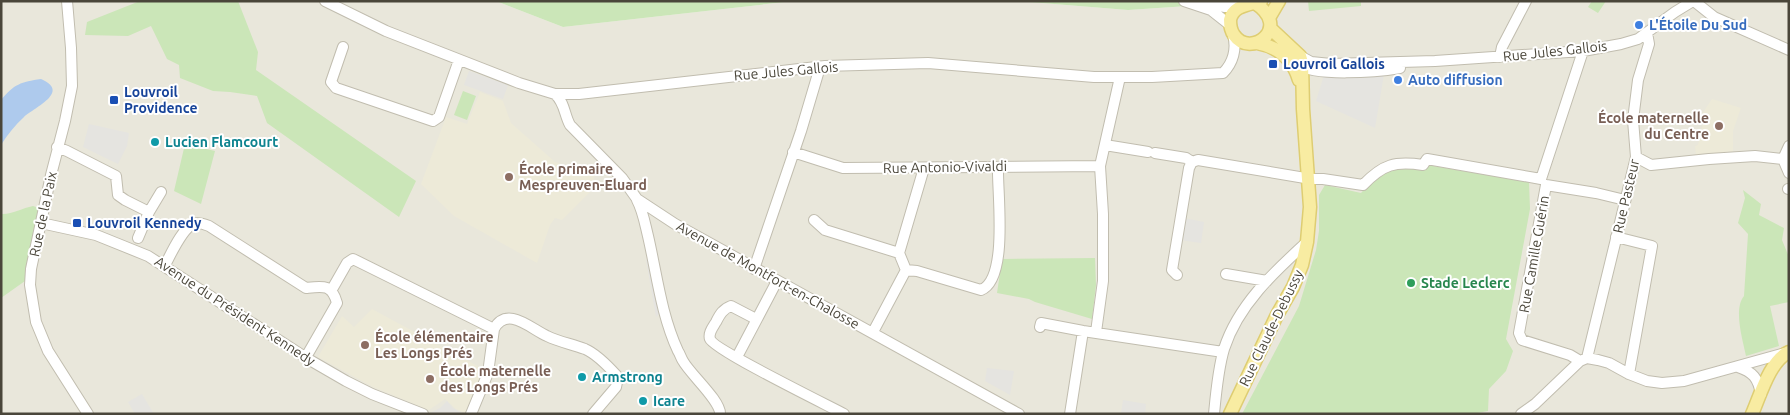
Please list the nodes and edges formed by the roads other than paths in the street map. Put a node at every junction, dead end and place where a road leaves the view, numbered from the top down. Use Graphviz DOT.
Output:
graph roads {
  1 [pos="67,1"];
  2 [pos="324,1"];
  3 [pos="1184,1"];
  4 [pos="1200,1"];
  5 [pos="1279,1"];
  6 [pos="1526,1"];
  7 [pos="1258,2"];
  8 [pos="1692,2"];
  9 [pos="1239,7"];
  10 [pos="1270,23"];
  11 [pos="1232,30"];
  12 [pos="1647,33"];
  13 [pos="1251,43"];
  14 [pos="343,47"];
  15 [pos="1789,50"];
  16 [pos="1583,51"];
  17 [pos="1500,57"];
  18 [pos="459,60"];
  19 [pos="1232,60"];
  20 [pos="1298,61"];
  21 [pos="1435,61"];
  22 [pos="1402,62"];
  23 [pos="820,66"];
  24 [pos="1354,72"];
  25 [pos="1120,77"];
  26 [pos="555,94"];
  27 [pos="1105,145"];
  28 [pos="1789,146"];
  29 [pos="57,147"];
  30 [pos="793,152"];
  31 [pos="1636,157"];
  32 [pos="1783,159"];
  33 [pos="1192,162"];
  34 [pos="998,166"];
  35 [pos="1100,166"];
  36 [pos="924,168"];
  37 [pos="1789,173"];
  38 [pos="1308,178"];
  39 [pos="1544,182"];
  40 [pos="161,192"];
  41 [pos="637,199"];
  42 [pos="1625,200"];
  43 [pos="149,212"];
  44 [pos="814,220"];
  45 [pos="41,223"];
  46 [pos="1616,236"];
  47 [pos="138,238"];
  48 [pos="1308,242"];
  49 [pos="899,253"];
  50 [pos="165,265"];
  51 [pos="754,268"];
  52 [pos="906,270"];
  53 [pos="1226,274"];
  54 [pos="1177,275"];
  55 [pos="777,281"];
  56 [pos="1267,281"];
  57 [pos="331,291"];
  58 [pos="756,319"];
  59 [pos="1040,327"];
  60 [pos="494,329"];
  61 [pos="1083,331"];
  62 [pos="873,332"];
  63 [pos="1096,332"];
  64 [pos="1223,352"];
  65 [pos="1787,352"];
  66 [pos="306,357"];
  67 [pos="737,357"];
  68 [pos="1584,360"];
  69 [pos="1738,367"];
  70 [pos="1773,368"];
  71 [pos="1628,374"];
  72 [pos="1761,395"];
  73 [pos="88,414"];
  74 [pos="423,414"];
  75 [pos="471,414"];
  76 [pos="593,414"];
  77 [pos="720,414"];
  78 [pos="844,414"];
  79 [pos="1020,414"];
  80 [pos="1070,414"];
  81 [pos="1214,414"];
  82 [pos="1230,414"];
  83 [pos="1521,414"];
  84 [pos="1752,414"];
  1 -- 29 [label="street, Rue de la Paix"];
  2 -- 18 [label="street, Rue Jules Gallois"];
  3 -- 11 [label="street"];
  4 -- 9 [label="street"];
  5 -- 10 [label="main road"];
  6 -- 17 [label="street"];
  7 -- 9 [label="main road"];
  7 -- 10 [label="main road"];
  8 -- 12 [label="street, Rue Jules Gallois"];
  8 -- 15 [label="street"];
  9 -- 11 [label="main road"];
  10 -- 13 [label="main road"];
  10 -- 20 [label="main road, Rue Jules Gallois"];
  11 -- 13 [label="main road"];
  11 -- 19 [label="street"];
  12 -- 16 [label="street, Rue Jules Gallois"];
  12 -- 31 [label="street, Rue Pasteur"];
  13 -- 19 [label="street"];
  13 -- 20 [label="main road, Rue Jules Gallois"];
  14 -- 18 [label="street"];
  16 -- 17 [label="street, Rue Jules Gallois"];
  16 -- 39 [label="street"];
  17 -- 21 [label="street, Rue Jules Gallois"];
  18 -- 26 [label="street, Rue Jules Gallois"];
  19 -- 25 [label="street, Rue Jules Gallois"];
  20 -- 22 [label="street, Rue Jules Gallois"];
  20 -- 24 [label="street, Rue Jules Gallois"];
  20 -- 38 [label="main road, Rue Claude-Debussy"];
  21 -- 22 [label="street, Rue Jules Gallois"];
  21 -- 24 [label="street, Rue Jules Gallois"];
  22 -- 24 [label="street"];
  23 -- 25 [label="street, Rue Jules Gallois"];
  23 -- 26 [label="street, Rue Jules Gallois"];
  23 -- 30 [label="street"];
  25 -- 27 [label="street"];
  26 -- 41 [label="street, Avenue de Montfort-en-Chalosse"];
  27 -- 33 [label="street"];
  27 -- 35 [label="street"];
  28 -- 32 [label="street"];
  29 -- 43 [label="street"];
  29 -- 45 [label="street, Rue de la Paix"];
  30 -- 36 [label="street, Rue Antonio-Vivaldi"];
  30 -- 51 [label="street"];
  31 -- 32 [label="street"];
  31 -- 42 [label="street, Rue Pasteur"];
  32 -- 37 [label="street"];
  33 -- 38 [label="street"];
  33 -- 54 [label="street"];
  34 -- 35 [label="street, Rue Antonio-Vivaldi"];
  34 -- 36 [label="street, Rue Antonio-Vivaldi"];
  34 -- 52 [label="street"];
  35 -- 63 [label="street"];
  36 -- 49 [label="street"];
  38 -- 39 [label="street"];
  38 -- 48 [label="main road, Rue Claude-Debussy"];
  39 -- 42 [label="street, Rue Camille Guérin"];
  39 -- 68 [label="street, Rue Camille Guérin"];
  40 -- 43 [label="street"];
  41 -- 51 [label="street, Avenue de Montfort-en-Chalosse"];
  41 -- 77 [label="street"];
  42 -- 46 [label="street, Rue Pasteur"];
  43 -- 47 [label="street"];
  44 -- 49 [label="street"];
  45 -- 50 [label="street, Avenue du Président Kennedy"];
  45 -- 73 [label="street, Rue de la Paix"];
  46 -- 68 [label="street, Rue Pasteur"];
  46 -- 71 [label="street"];
  48 -- 56 [label="street, Rue Claude-Debussy"];
  48 -- 82 [label="main road, Rue Claude-Debussy"];
  49 -- 52 [label="street"];
  50 -- 57 [label="street"];
  50 -- 66 [label="street, Avenue du Président Kennedy"];
  51 -- 55 [label="street, Avenue de Montfort-en-Chalosse"];
  52 -- 62 [label="street"];
  53 -- 56 [label="street"];
  55 -- 58 [label="street"];
  55 -- 62 [label="street, Avenue de Montfort-en-Chalosse"];
  56 -- 64 [label="street, Rue Claude-Debussy"];
  57 -- 60 [label="street"];
  57 -- 66 [label="street"];
  58 -- 67 [label="street"];
  58 -- 67 [label="street"];
  59 -- 61 [label="street"];
  60 -- 75 [label="street"];
  60 -- 76 [label="street"];
  61 -- 63 [label="street"];
  61 -- 80 [label="street"];
  62 -- 79 [label="street, Avenue de Montfort-en-Chalosse"];
  63 -- 64 [label="street"];
  64 -- 81 [label="street, Rue Claude-Debussy"];
  65 -- 69 [label="street"];
  65 -- 70 [label="main road"];
  66 -- 74 [label="street, Avenue du Président Kennedy"];
  67 -- 78 [label="street"];
  68 -- 71 [label="street"];
  68 -- 83 [label="street"];
  69 -- 70 [label="street"];
  69 -- 71 [label="street"];
  69 -- 72 [label="street"];
  70 -- 72 [label="main road"];
  72 -- 84 [label="main road"];
}
